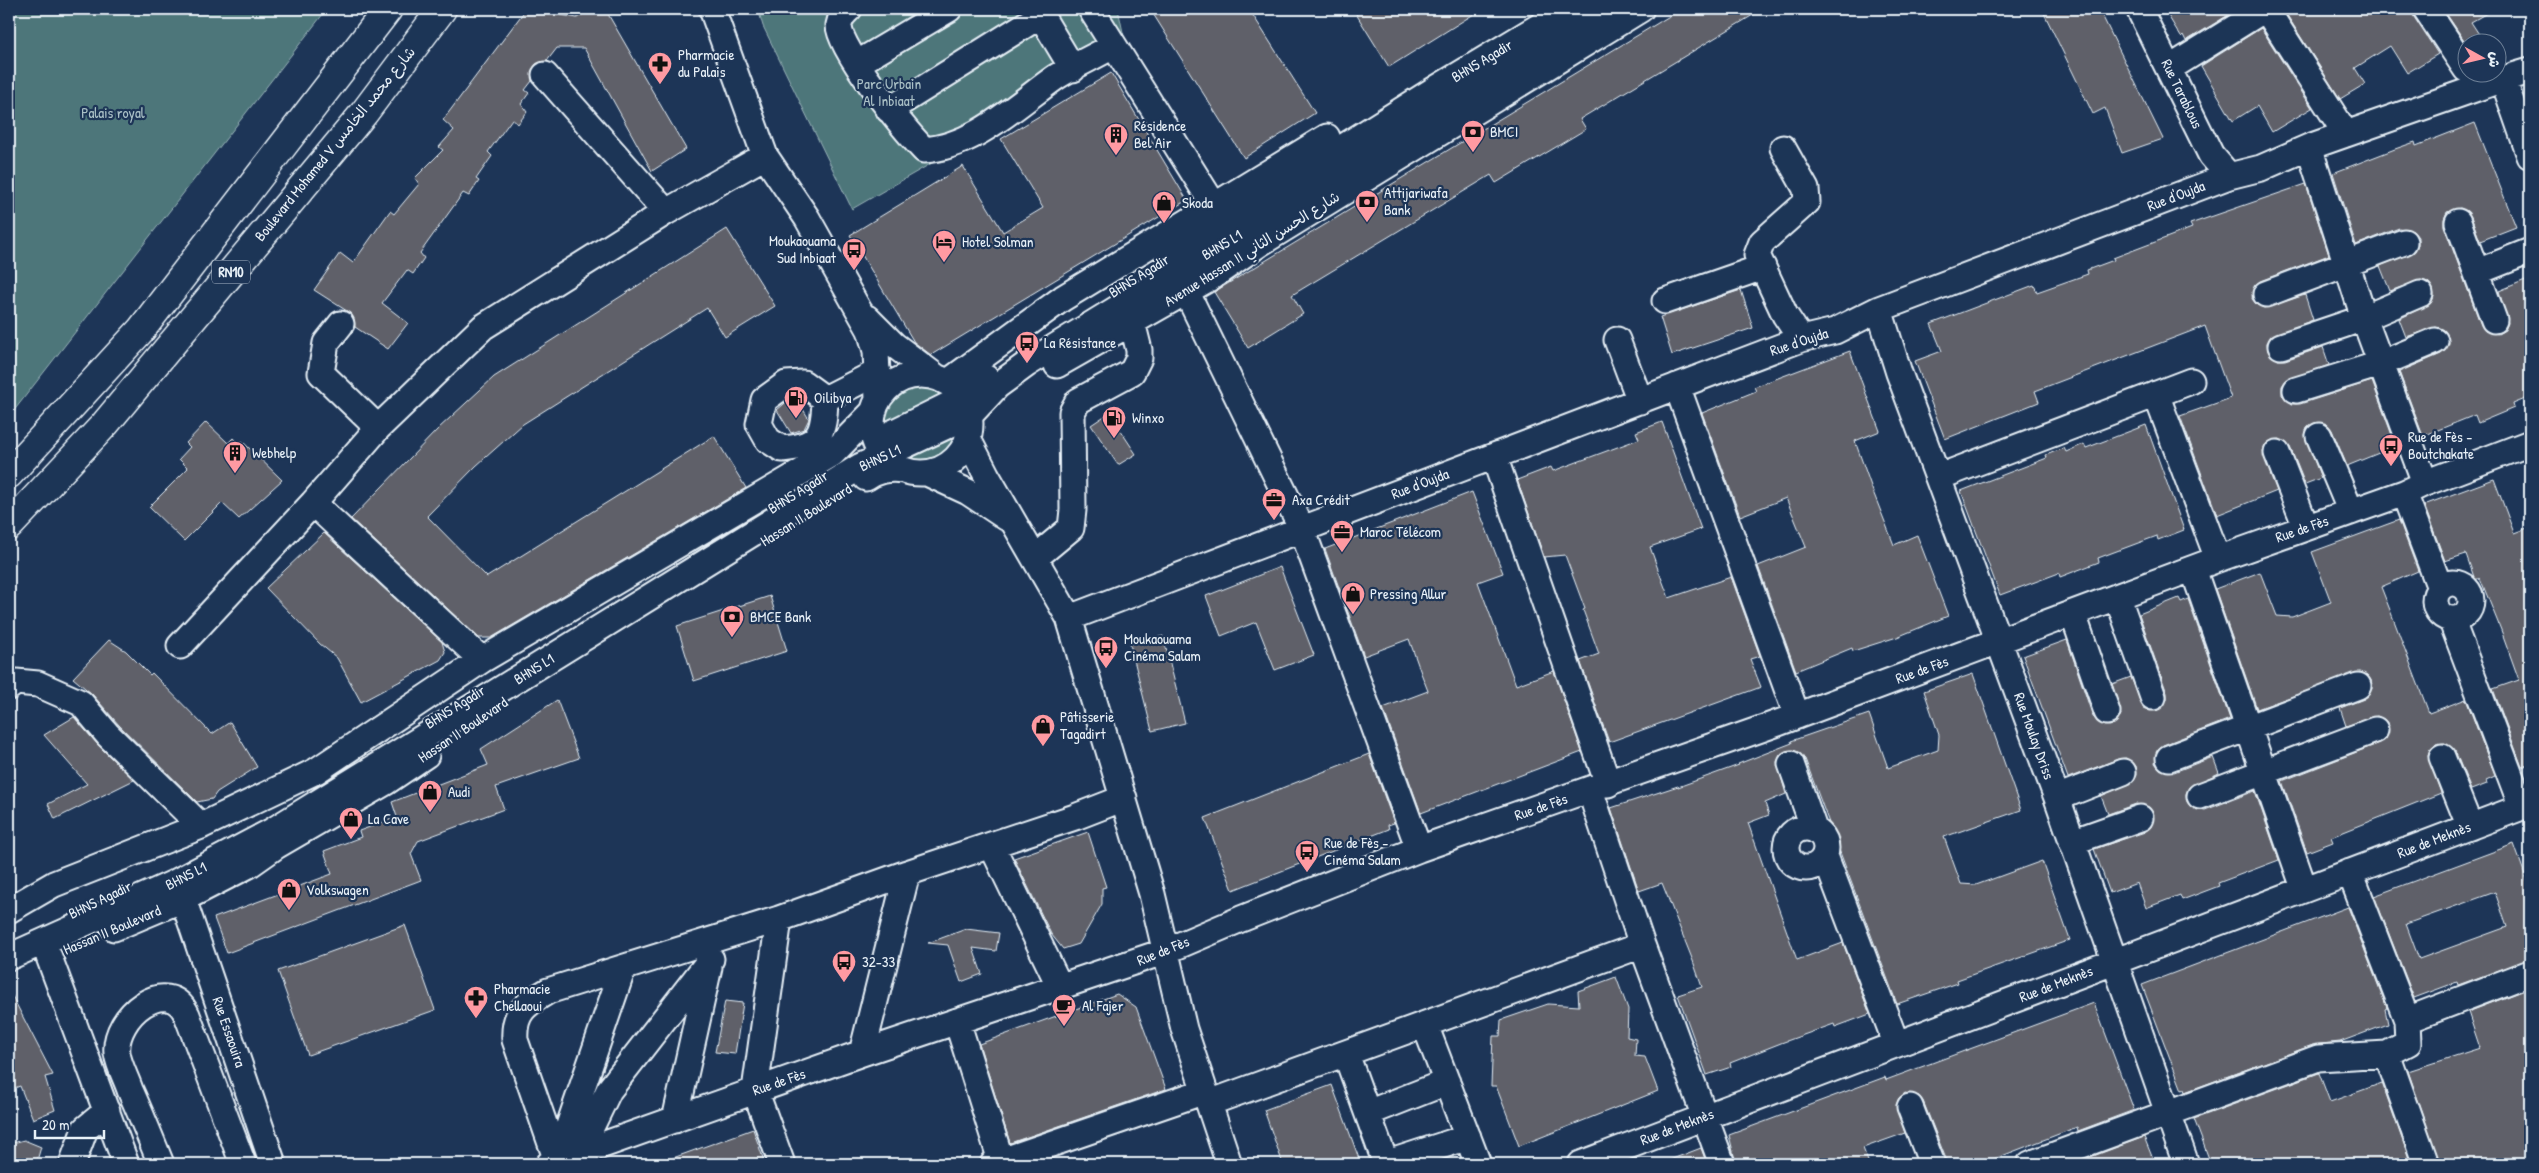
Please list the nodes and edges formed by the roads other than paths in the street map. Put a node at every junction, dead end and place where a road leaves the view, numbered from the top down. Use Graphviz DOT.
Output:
graph roads {
  1 [pos="388,9"];
  2 [pos="442,9"];
  3 [pos="712,9"];
  4 [pos="849,9"];
  5 [pos="949,9"];
  6 [pos="1091,9"];
  7 [pos="1535,9"];
  8 [pos="1568,9"];
  9 [pos="1605,9"];
  10 [pos="1641,9"];
  11 [pos="2139,9"];
  12 [pos="2265,9"];
  13 [pos="2426,9"];
  14 [pos="1039,12"];
  15 [pos="1113,46"];
  16 [pos="2456,53"];
  17 [pos="858,63"];
  18 [pos="2170,68"];
  19 [pos="1073,69"];
  20 [pos="2530,71"];
  21 [pos="545,74"];
  22 [pos="2506,77"];
  23 [pos="2459,82"];
  24 [pos="2503,82"];
  25 [pos="889,110"];
  26 [pos="2346,134"];
  27 [pos="2309,147"];
  28 [pos="1783,148"];
  29 [pos="765,156"];
  30 [pos="2530,156"];
  31 [pos="2229,176"];
  32 [pos="1215,206"];
  33 [pos="666,212"];
  34 [pos="2458,222"];
  35 [pos="2404,242"];
  36 [pos="2530,250"];
  37 [pos="2346,265"];
  38 [pos="1763,267"];
  39 [pos="2477,272"];
  40 [pos="1186,291"];
  41 [pos="2266,294"];
  42 [pos="2420,294"];
  43 [pos="1665,301"];
  44 [pos="1879,309"];
  45 [pos="860,311"];
  46 [pos="2364,318"];
  47 [pos="2494,320"];
  48 [pos="1132,322"];
  49 [pos="340,324"];
  50 [pos="1801,339"];
  51 [pos="1617,340"];
  52 [pos="2435,341"];
  53 [pos="2281,346"];
  54 [pos="2380,364"];
  55 [pos="878,372"];
  56 [pos="2190,381"];
  57 [pos="1677,386"];
  58 [pos="2296,390"];
  59 [pos="2156,394"];
  60 [pos="825,399"];
  61 [pos="1640,400"];
  62 [pos="876,405"];
  63 [pos="959,407"];
  64 [pos="378,428"];
  65 [pos="2319,436"];
  66 [pos="2530,443"];
  67 [pos="2276,453"];
  68 [pos="1494,456"];
  69 [pos="897,461"];
  70 [pos="9,474"];
  71 [pos="1939,477"];
  72 [pos="2414,488"];
  73 [pos="314,503"];
  74 [pos="2351,512"];
  75 [pos="1013,522"];
  76 [pos="9,526"];
  77 [pos="2306,527"];
  78 [pos="1302,529"];
  79 [pos="1035,558"];
  80 [pos="2218,559"];
  81 [pos="2193,569"];
  82 [pos="2118,598"];
  83 [pos="2074,614"];
  84 [pos="1069,618"];
  85 [pos="2000,641"];
  86 [pos="180,646"];
  87 [pos="482,660"];
  88 [pos="2358,686"];
  89 [pos="9,687"];
  90 [pos="2154,698"];
  91 [pos="2106,712"];
  92 [pos="1798,716"];
  93 [pos="2247,730"];
  94 [pos="2375,730"];
  95 [pos="2442,756"];
  96 [pos="2169,758"];
  97 [pos="1792,764"];
  98 [pos="2123,772"];
  99 [pos="2263,773"];
  100 [pos="1599,787"];
  101 [pos="2200,796"];
  102 [pos="1124,798"];
  103 [pos="2057,798"];
  104 [pos="2526,805"];
  105 [pos="2140,818"];
  106 [pos="201,826"];
  107 [pos="2470,826"];
  108 [pos="1814,829"];
  109 [pos="2072,842"];
  110 [pos="992,846"];
  111 [pos="1419,849"];
  112 [pos="1825,856"];
  113 [pos="907,872"];
  114 [pos="2350,872"];
  115 [pos="2304,888"];
  116 [pos="183,899"];
  117 [pos="9,910"];
  118 [pos="780,919"];
  119 [pos="9,943"];
  120 [pos="1642,945"];
  121 [pos="716,948"];
  122 [pos="1166,951"];
  123 [pos="9,957"];
  124 [pos="49,957"];
  125 [pos="2115,962"];
  126 [pos="9,966"];
  127 [pos="623,968"];
  128 [pos="2530,973"];
  129 [pos="212,984"];
  130 [pos="1060,987"];
  131 [pos="179,1003"];
  132 [pos="2407,1020"];
  133 [pos="957,1021"];
  134 [pos="1425,1025"];
  135 [pos="1896,1044"];
  136 [pos="862,1053"];
  137 [pos="1346,1054"];
  138 [pos="2387,1054"];
  139 [pos="1447,1082"];
  140 [pos="755,1090"];
  141 [pos="1207,1097"];
  142 [pos="1910,1107"];
  143 [pos="107,1111"];
  144 [pos="1368,1114"];
  145 [pos="2168,1115"];
  146 [pos="1704,1116"];
  147 [pos="675,1120"];
  148 [pos="1468,1137"];
  149 [pos="574,1158"];
  150 [pos="76,1160"];
  151 [pos="999,1163"];
  152 [pos="126,1164"];
  153 [pos="161,1164"];
  154 [pos="243,1164"];
  155 [pos="274,1164"];
  156 [pos="782,1164"];
  157 [pos="1229,1164"];
  158 [pos="1386,1164"];
  159 [pos="1478,1164"];
  160 [pos="1581,1164"];
  161 [pos="1722,1164"];
  162 [pos="1932,1164"];
  163 [pos="2030,1164"];
  164 [pos="2186,1164"];
  165 [pos="2426,1164"];
  1 -- 70 [label="main road, RN10"];
  2 -- 76 [label="main road, Boulevard Mohamed V شارع محمد الخامس / RN10"];
  3 -- 29 [label="street"];
  4 -- 17 [label="street"];
  5 -- 17 [label="street"];
  6 -- 15 [label="street"];
  7 -- 32 [label="street"];
  8 -- 63 [label="street, BHNS Agadir"];
  9 -- 63 [label="street, BHNS L1"];
  10 -- 40 [label="street, Avenue Hassan II شارع الحسن الثاني"];
  11 -- 18 [label="street, Rue Tarablous"];
  12 -- 18 [label="street"];
  12 -- 26 [label="street"];
  13 -- 16 [label="street"];
  14 -- 19 [label="street"];
  14 -- 25 [label="street"];
  15 -- 19 [label="street"];
  15 -- 32 [label="street"];
  17 -- 25 [label="street"];
  18 -- 31 [label="street, Rue Tarablous"];
  19 -- 25 [label="street"];
  20 -- 22 [label="street, Rue d'Oujda"];
  21 -- 33 [label="street"];
  23 -- 26 [label="street, Rue d'Oujda"];
  24 -- 30 [label="street"];
  26 -- 27 [label="street, Rue d'Oujda"];
  27 -- 31 [label="street, Rue d'Oujda"];
  27 -- 37 [label="street"];
  28 -- 38 [label="street"];
  29 -- 33 [label="street"];
  29 -- 45 [label="street"];
  31 -- 44 [label="street, Rue d'Oujda"];
  32 -- 63 [label="street"];
  33 -- 64 [label="street"];
  34 -- 39 [label="street"];
  35 -- 37 [label="street"];
  36 -- 39 [label="street"];
  37 -- 41 [label="street"];
  37 -- 46 [label="street"];
  38 -- 43 [label="street"];
  38 -- 50 [label="street"];
  39 -- 47 [label="street"];
  40 -- 48 [label="street, Avenue Hassan II شارع الحسن الثاني"];
  40 -- 78 [label="street"];
  42 -- 46 [label="street"];
  44 -- 50 [label="street, Rue d'Oujda"];
  44 -- 71 [label="street, Rue Moulay Driss"];
  45 -- 55 [label="street"];
  45 -- 63 [label="street"];
  46 -- 53 [label="street"];
  46 -- 54 [label="street"];
  48 -- 63 [label="street, Avenue Hassan II شارع الحسن الثاني"];
  48 -- 79 [label="street"];
  49 -- 64 [label="street"];
  50 -- 57 [label="street, Rue d'Oujda"];
  51 -- 61 [label="street"];
  52 -- 54 [label="street"];
  54 -- 58 [label="street"];
  54 -- 72 [label="street"];
  55 -- 60 [label="street"];
  55 -- 62 [label="street"];
  56 -- 59 [label="street"];
  57 -- 61 [label="street, Rue d'Oujda"];
  57 -- 92 [label="street"];
  59 -- 71 [label="street"];
  59 -- 80 [label="street"];
  61 -- 68 [label="street, Rue d'Oujda"];
  62 -- 63 [label="street"];
  62 -- 69 [label="street"];
  62 -- 87 [label="street"];
  63 -- 69 [label="street, BHNS Agadir"];
  63 -- 69 [label="street"];
  63 -- 75 [label="street"];
  64 -- 73 [label="street"];
  65 -- 74 [label="street"];
  66 -- 72 [label="street, Rue de Fès"];
  67 -- 77 [label="street"];
  68 -- 78 [label="street, Rue d'Oujda"];
  68 -- 100 [label="street"];
  69 -- 75 [label="street"];
  69 -- 116 [label="street, Hassan II Boulevard"];
  69 -- 119 [label="street, BHNS Agadir"];
  69 -- 123 [label="street, BHNS L1"];
  71 -- 85 [label="street, Rue Moulay Driss"];
  72 -- 74 [label="street, Rue de Fès"];
  72 -- 104 [label="street"];
  73 -- 86 [label="street"];
  73 -- 87 [label="street"];
  74 -- 77 [label="street, Rue de Fès"];
  75 -- 79 [label="street"];
  77 -- 80 [label="street, Rue de Fès"];
  78 -- 84 [label="street, Rue d'Oujda"];
  78 -- 111 [label="street"];
  79 -- 84 [label="street"];
  80 -- 81 [label="street, Rue de Fès"];
  81 -- 82 [label="street, Rue de Fès"];
  81 -- 93 [label="street"];
  82 -- 83 [label="street, Rue de Fès"];
  82 -- 90 [label="street"];
  83 -- 85 [label="street, Rue de Fès"];
  83 -- 91 [label="street"];
  84 -- 102 [label="street"];
  85 -- 92 [label="street, Rue de Fès"];
  85 -- 103 [label="street, Rue Moulay Driss"];
  87 -- 106 [label="street"];
  88 -- 93 [label="street"];
  89 -- 106 [label="street"];
  92 -- 100 [label="street, Rue de Fès"];
  93 -- 96 [label="street"];
  93 -- 99 [label="street"];
  94 -- 99 [label="street"];
  95 -- 107 [label="street"];
  97 -- 108 [label="street"];
  98 -- 103 [label="street"];
  99 -- 101 [label="street"];
  99 -- 115 [label="street"];
  100 -- 111 [label="street, Rue de Fès"];
  100 -- 120 [label="street"];
  102 -- 110 [label="street"];
  102 -- 122 [label="street"];
  103 -- 109 [label="street, Rue Moulay Driss"];
  104 -- 107 [label="street, Rue de Meknès"];
  105 -- 109 [label="street"];
  106 -- 117 [label="street"];
  107 -- 114 [label="street, Rue de Meknès"];
  108 -- 112 [label="street"];
  108 -- 112 [label="street"];
  109 -- 125 [label="street, Rue Moulay Driss"];
  110 -- 113 [label="street"];
  110 -- 130 [label="street"];
  111 -- 122 [label="street, Rue de Fès"];
  112 -- 135 [label="street"];
  113 -- 118 [label="street"];
  113 -- 136 [label="street"];
  114 -- 115 [label="street, Rue de Meknès"];
  114 -- 132 [label="street"];
  115 -- 125 [label="street, Rue de Meknès"];
  116 -- 124 [label="street, Hassan II Boulevard"];
  116 -- 129 [label="street, Rue Essaouira"];
  118 -- 121 [label="street"];
  118 -- 140 [label="street"];
  120 -- 134 [label="street"];
  120 -- 146 [label="street"];
  121 -- 127 [label="street"];
  121 -- 147 [label="street"];
  121 -- 149 [label="street"];
  122 -- 130 [label="street, Rue de Fès"];
  122 -- 141 [label="street"];
  124 -- 126 [label="street, Hassan II Boulevard"];
  124 -- 143 [label="street"];
  125 -- 135 [label="street, Rue de Meknès"];
  125 -- 145 [label="street, Rue Moulay Driss"];
  127 -- 149 [label="street"];
  127 -- 149 [label="street"];
  128 -- 132 [label="street"];
  129 -- 131 [label="street"];
  129 -- 155 [label="street, Rue Essaouira"];
  130 -- 133 [label="street, Rue de Fès"];
  131 -- 153 [label="street"];
  131 -- 154 [label="street"];
  132 -- 138 [label="street"];
  133 -- 136 [label="street, Rue de Fès"];
  133 -- 151 [label="street"];
  134 -- 137 [label="street"];
  134 -- 139 [label="street"];
  135 -- 146 [label="street, Rue de Meknès"];
  136 -- 140 [label="street, Rue de Fès"];
  137 -- 141 [label="street"];
  137 -- 144 [label="street"];
  138 -- 145 [label="street"];
  138 -- 165 [label="street"];
  139 -- 144 [label="street"];
  139 -- 148 [label="street"];
  140 -- 147 [label="street, Rue de Fès"];
  140 -- 156 [label="street"];
  141 -- 151 [label="street"];
  141 -- 157 [label="street"];
  142 -- 162 [label="street"];
  143 -- 150 [label="street"];
  143 -- 152 [label="street"];
  144 -- 158 [label="street"];
  145 -- 163 [label="street"];
  145 -- 164 [label="street, Rue Moulay Driss"];
  146 -- 160 [label="street, Rue de Meknès"];
  146 -- 161 [label="street"];
  147 -- 149 [label="street, Rue de Fès"];
  148 -- 158 [label="street"];
  148 -- 159 [label="street"];
}
